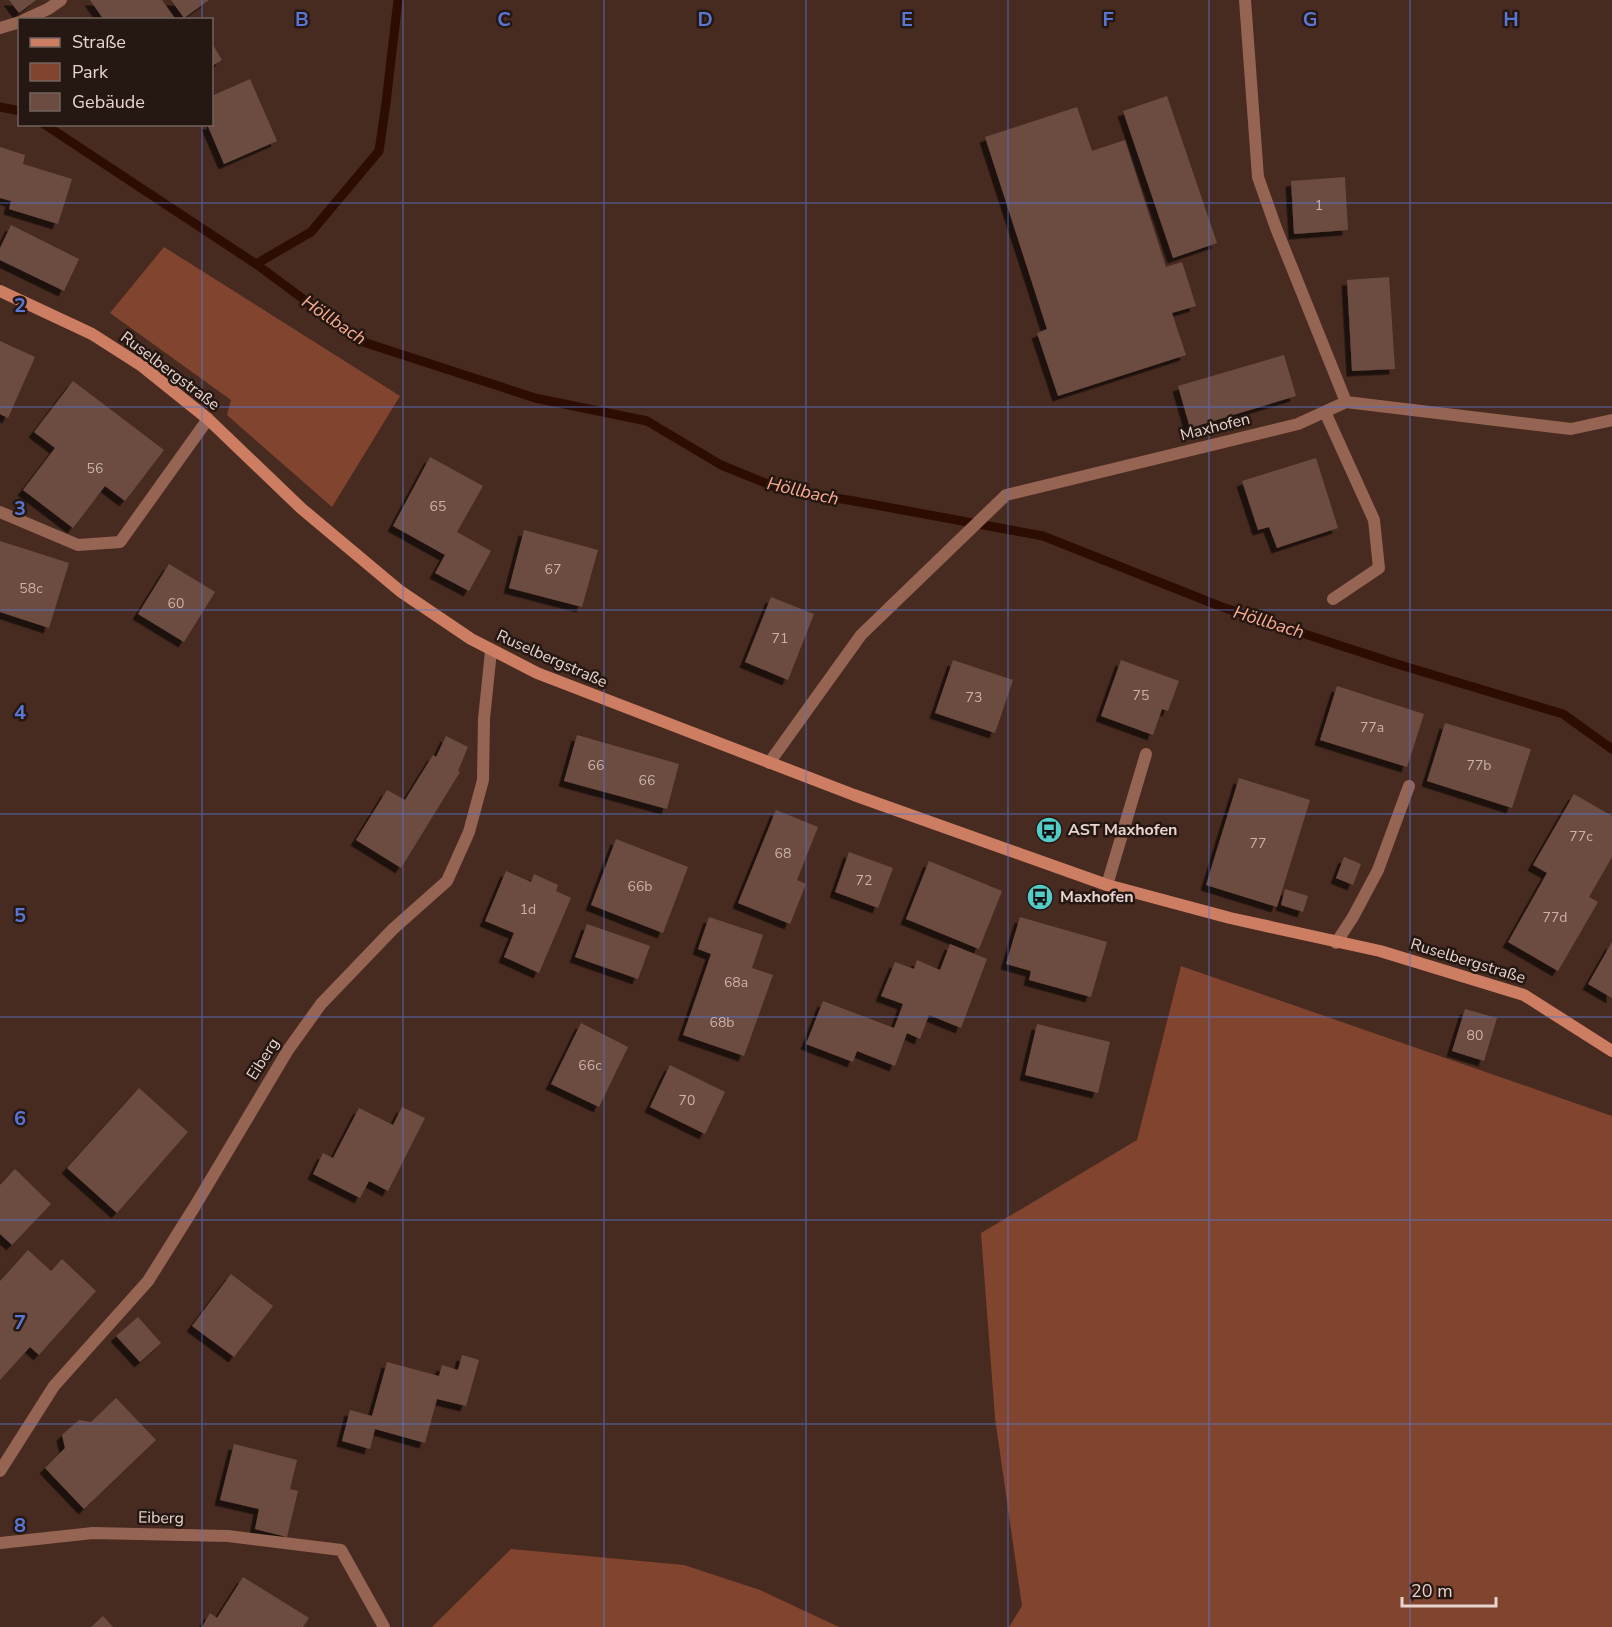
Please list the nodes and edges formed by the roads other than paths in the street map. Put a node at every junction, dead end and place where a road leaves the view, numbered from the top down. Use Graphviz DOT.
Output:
graph roads {
  1 [pos="61,0"];
  2 [pos="1245,0"];
  3 [pos="28,18"];
  4 [pos="18,23"];
  5 [pos="0,28"];
  6 [pos="0,291"];
  7 [pos="1346,402"];
  8 [pos="1325,412"];
  9 [pos="208,419"];
  10 [pos="1612,420"];
  11 [pos="0,512"];
  12 [pos="1333,599"];
  13 [pos="491,651"];
  14 [pos="1146,754"];
  15 [pos="769,763"];
  16 [pos="1409,786"];
  17 [pos="1107,885"];
  18 [pos="1336,943"];
  19 [pos="1612,1051"];
  20 [pos="0,1471"];
  21 [pos="0,1543"];
  22 [pos="384,1627"];
  1 -- 3 [label="street"];
  2 -- 7 [label="street"];
  4 -- 5 [label="street"];
  6 -- 9 [label="main road, Ruselbergstraße"];
  7 -- 8 [label="street, Maxhofen"];
  7 -- 10 [label="street"];
  8 -- 12 [label="street"];
  8 -- 15 [label="street, Maxhofen"];
  9 -- 11 [label="street"];
  9 -- 13 [label="main road, Ruselbergstraße"];
  13 -- 15 [label="main road, Ruselbergstraße"];
  13 -- 20 [label="street, Eiberg"];
  14 -- 17 [label="street"];
  15 -- 17 [label="main road, Ruselbergstraße"];
  16 -- 18 [label="street"];
  17 -- 18 [label="main road, Ruselbergstraße"];
  18 -- 19 [label="main road, Ruselbergstraße"];
  21 -- 22 [label="street, Eiberg"];
}
